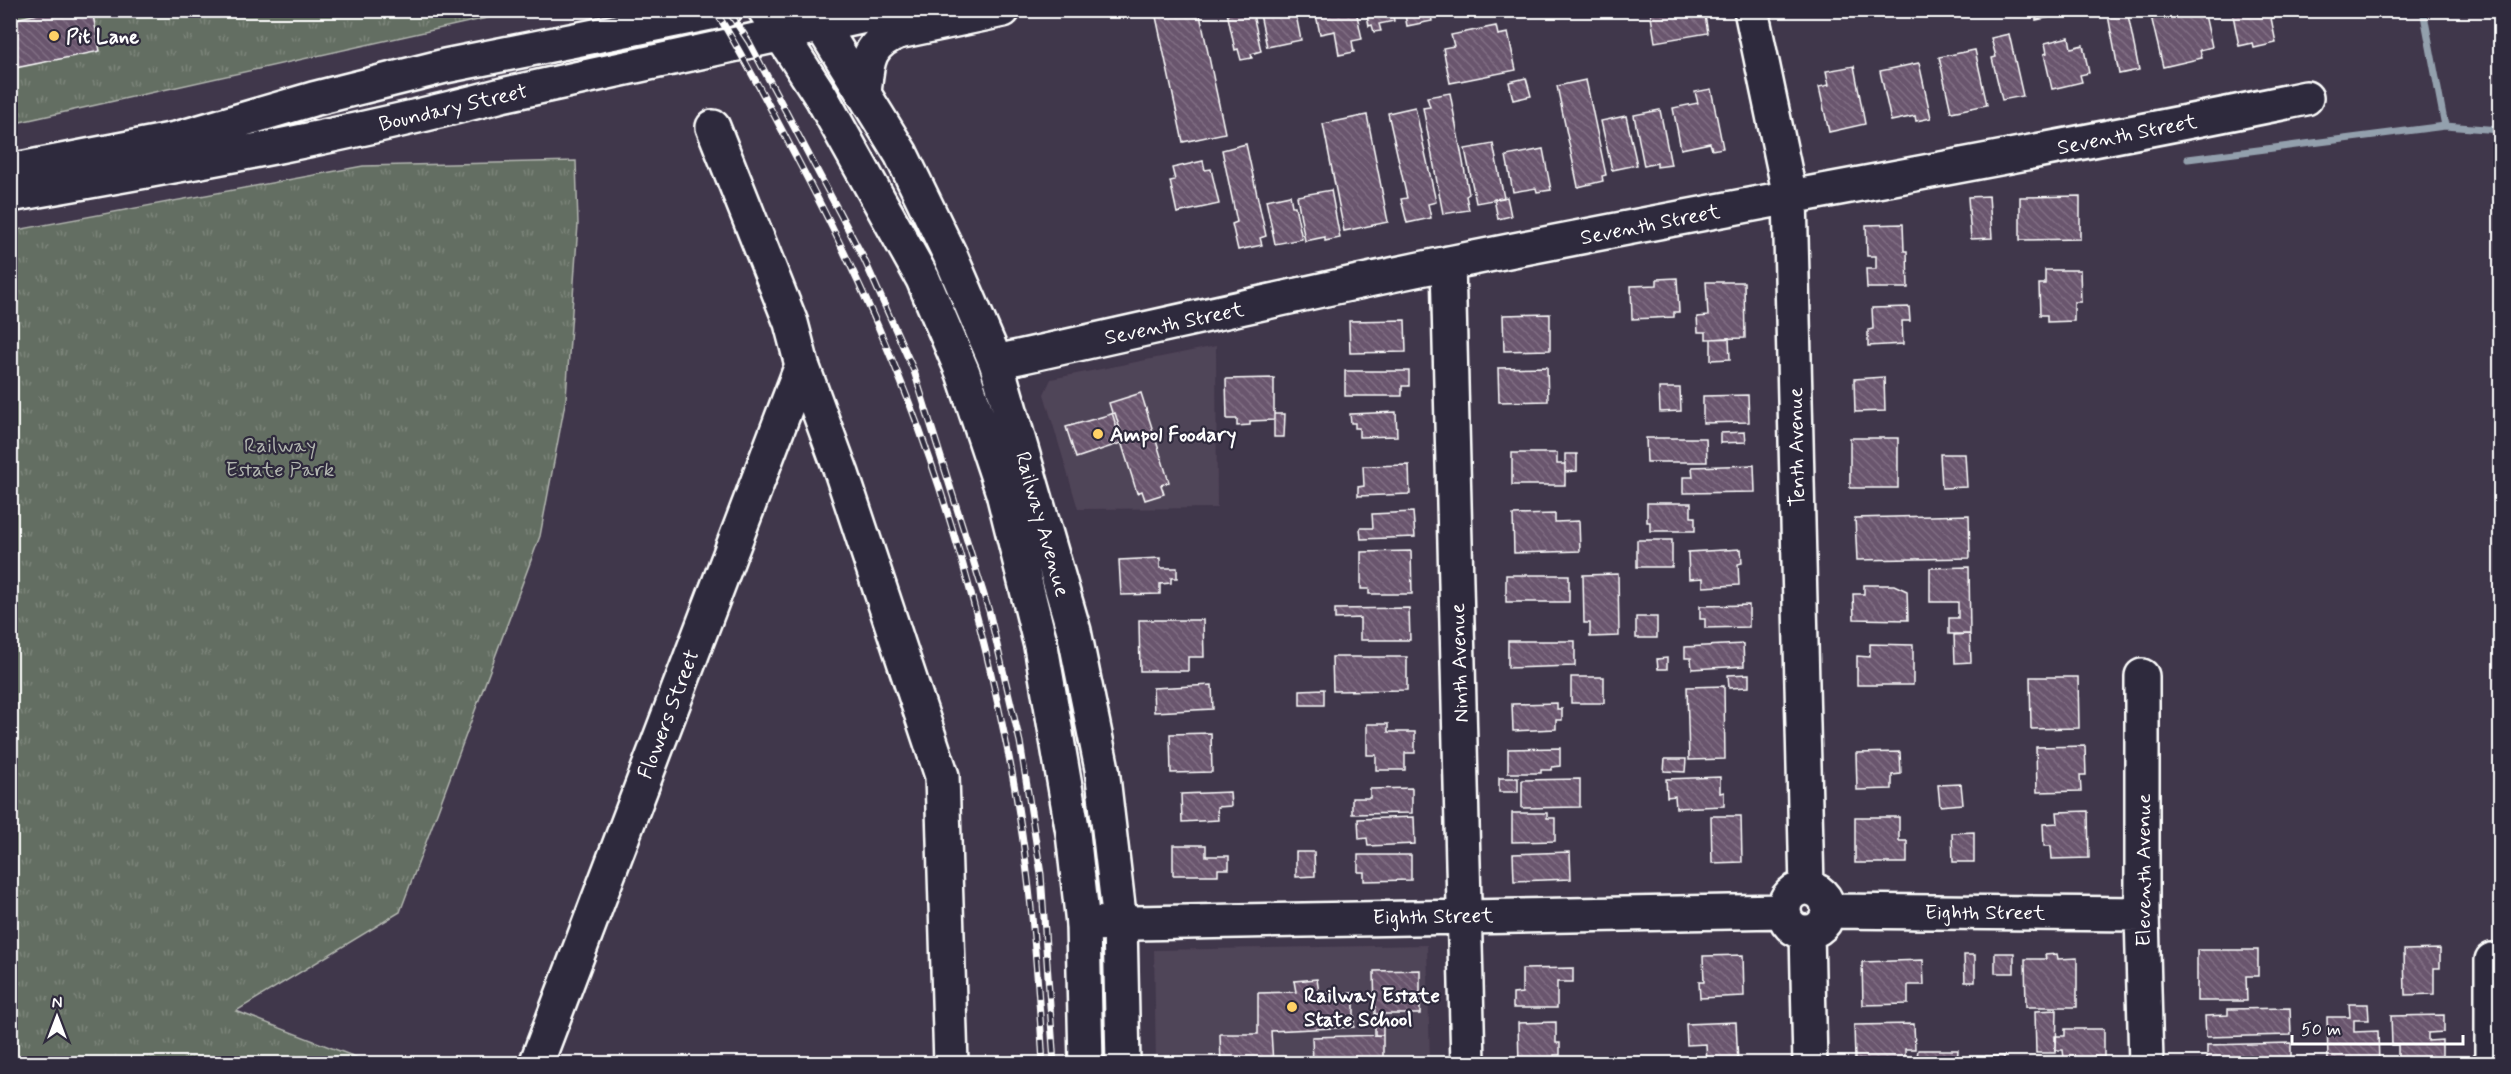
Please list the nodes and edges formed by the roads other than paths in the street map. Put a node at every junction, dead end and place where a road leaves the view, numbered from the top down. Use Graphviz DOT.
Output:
graph roads {
  1 [pos="630,10"];
  2 [pos="725,10"];
  3 [pos="893,10"];
  4 [pos="1002,10"];
  5 [pos="1751,10"];
  6 [pos="817,18"];
  7 [pos="773,23"];
  8 [pos="477,59"];
  9 [pos="864,94"];
  10 [pos="2306,98"];
  11 [pos="713,128"];
  12 [pos="10,171"];
  13 [pos="10,195"];
  14 [pos="1790,196"];
  15 [pos="1448,263"];
  16 [pos="996,362"];
  17 [pos="802,365"];
  18 [pos="2142,676"];
  19 [pos="1807,910"];
  20 [pos="2142,914"];
  21 [pos="1466,915"];
  22 [pos="1120,923"];
  23 [pos="1083,924"];
  24 [pos="2492,960"];
  25 [pos="536,1064"];
  26 [pos="951,1064"];
  27 [pos="1086,1064"];
  28 [pos="1123,1064"];
  29 [pos="1468,1064"];
  30 [pos="1810,1064"];
  31 [pos="2146,1064"];
  32 [pos="2492,1064"];
  1 -- 8 [label="street"];
  2 -- 8 [label="street, Boundary Street"];
  3 -- 6 [label="street, Boundary Street"];
  4 -- 9 [label="street"];
  5 -- 14 [label="street, Tenth Avenue"];
  6 -- 7 [label="street, Boundary Street"];
  6 -- 9 [label="street, Railway Avenue"];
  7 -- 13 [label="street, Boundary Street"];
  7 -- 23 [label="street, Railway Avenue"];
  8 -- 12 [label="street, Boundary Street"];
  9 -- 16 [label="street, Railway Avenue"];
  10 -- 14 [label="street, Seventh Street"];
  11 -- 17 [label="street"];
  14 -- 15 [label="street, Seventh Street"];
  14 -- 19 [label="street, Tenth Avenue"];
  15 -- 16 [label="street, Seventh Street"];
  15 -- 21 [label="street, Ninth Avenue"];
  16 -- 22 [label="street, Railway Avenue"];
  17 -- 25 [label="street, Flowers Street"];
  17 -- 26 [label="street"];
  18 -- 20 [label="street, Eleventh Avenue"];
  19 -- 20 [label="street, Eighth Street"];
  19 -- 21 [label="street, Eighth Street"];
  19 -- 30 [label="street, Tenth Avenue"];
  20 -- 31 [label="street, Eleventh Avenue"];
  21 -- 22 [label="street, Eighth Street"];
  21 -- 29 [label="street, Ninth Avenue"];
  22 -- 23 [label="street, Eighth Street"];
  22 -- 28 [label="street, Railway Avenue"];
  23 -- 27 [label="street, Railway Avenue"];
  24 -- 32 [label="street"];
}
